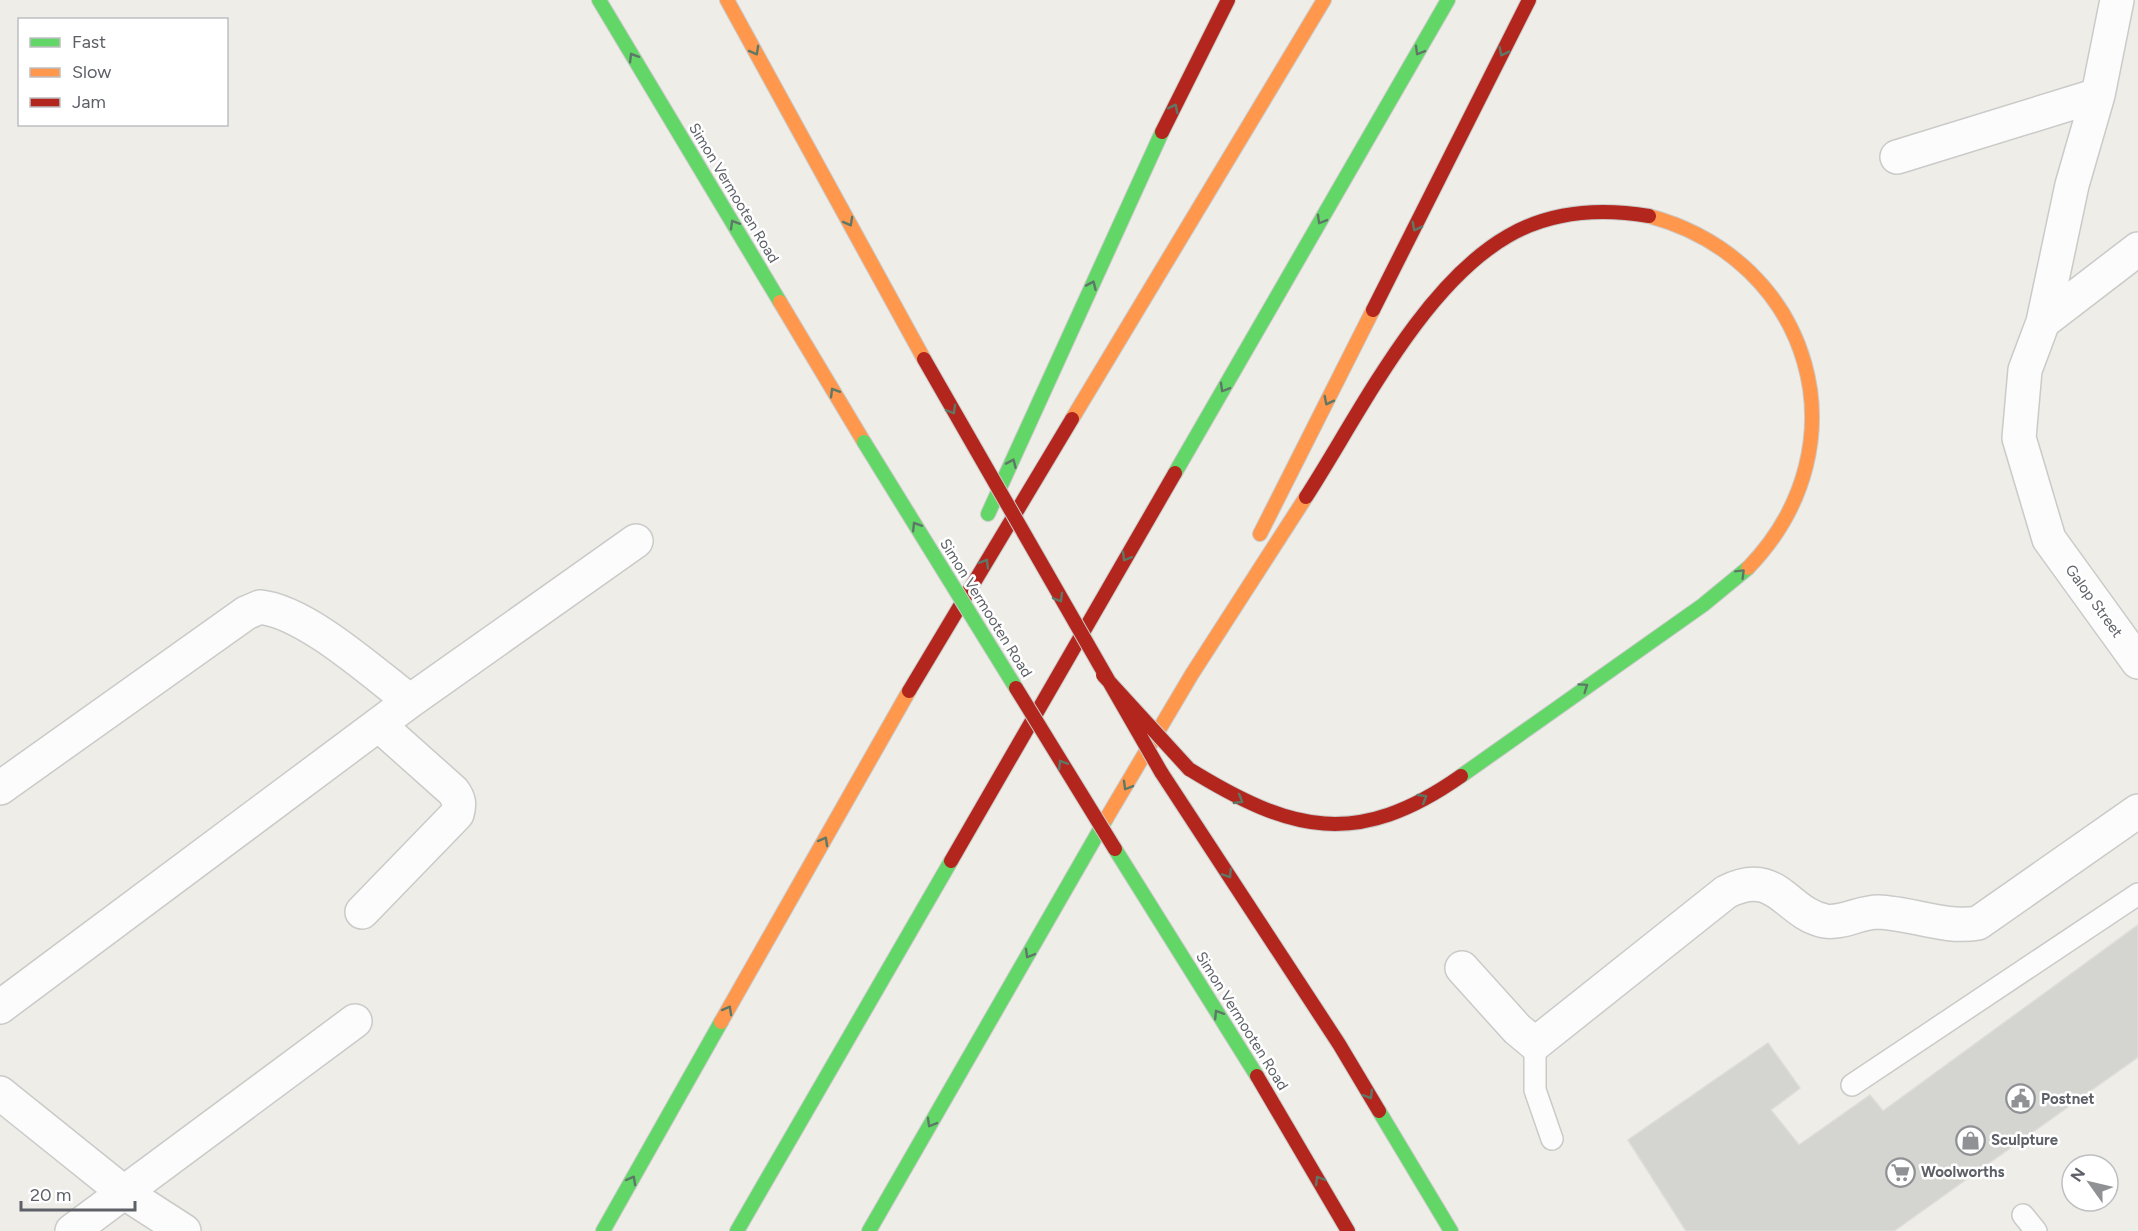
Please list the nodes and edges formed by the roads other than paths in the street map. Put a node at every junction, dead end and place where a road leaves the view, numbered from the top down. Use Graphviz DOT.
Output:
graph roads {
  1 [pos="599,0"];
  2 [pos="727,0"];
  3 [pos="1228,0"];
  4 [pos="1324,0"];
  5 [pos="1448,0"];
  6 [pos="1529,0"];
  7 [pos="2117,0"];
  8 [pos="2098,95"];
  9 [pos="1897,157"];
  10 [pos="2138,249"];
  11 [pos="2043,322"];
  12 [pos="984,525"];
  13 [pos="636,541"];
  14 [pos="1252,551"];
  15 [pos="964,568"];
  16 [pos="1241,572"];
  17 [pos="2138,662"];
  18 [pos="1103,675"];
  19 [pos="910,688"];
  20 [pos="1177,699"];
  21 [pos="410,701"];
  22 [pos="379,725"];
  23 [pos="0,788"];
  24 [pos="2138,811"];
  25 [pos="2138,894"];
  26 [pos="362,912"];
  27 [pos="1462,968"];
  28 [pos="0,1007"];
  29 [pos="355,1021"];
  30 [pos="1535,1044"];
  31 [pos="1852,1085"];
  32 [pos="0,1093"];
  33 [pos="1552,1139"];
  34 [pos="122,1191"];
  35 [pos="72,1231"];
  36 [pos="184,1231"];
  37 [pos="603,1231"];
  38 [pos="737,1231"];
  39 [pos="869,1231"];
  40 [pos="1348,1231"];
  41 [pos="1451,1231"];
  40 -- 1 [label="main road, Simon Vermooten Road, one-way, bridge"];
  2 -- 18 [label="main road, one-way, bridge"];
  12 -- 3 [label="main road, one-way"];
  19 -- 4 [label="main road, one-way"];
  5 -- 38 [label="main road, one-way"];
  6 -- 14 [label="main road, one-way"];
  7 -- 8 [label="street, Galop Street"];
  8 -- 9 [label="street"];
  8 -- 11 [label="street, Galop Street"];
  10 -- 11 [label="street"];
  11 -- 17 [label="street, Galop Street"];
  13 -- 21 [label="street"];
  15 -- 19 [label="main road"];
  16 -- 20 [label="main road"];
  18 -- 20 [label="main road, one-way, bridge"];
  18 -- 41 [label="main road, one-way, bridge"];
  37 -- 19 [label="main road, one-way"];
  20 -- 39 [label="main road, one-way"];
  21 -- 22 [label="street"];
  21 -- 23 [label="street"];
  22 -- 26 [label="street"];
  22 -- 28 [label="street"];
  24 -- 30 [label="street"];
  25 -- 31 [label="lane"];
  27 -- 30 [label="street"];
  29 -- 34 [label="street"];
  30 -- 33 [label="lane"];
  32 -- 34 [label="street"];
  34 -- 35 [label="street"];
  34 -- 36 [label="street"];
}
